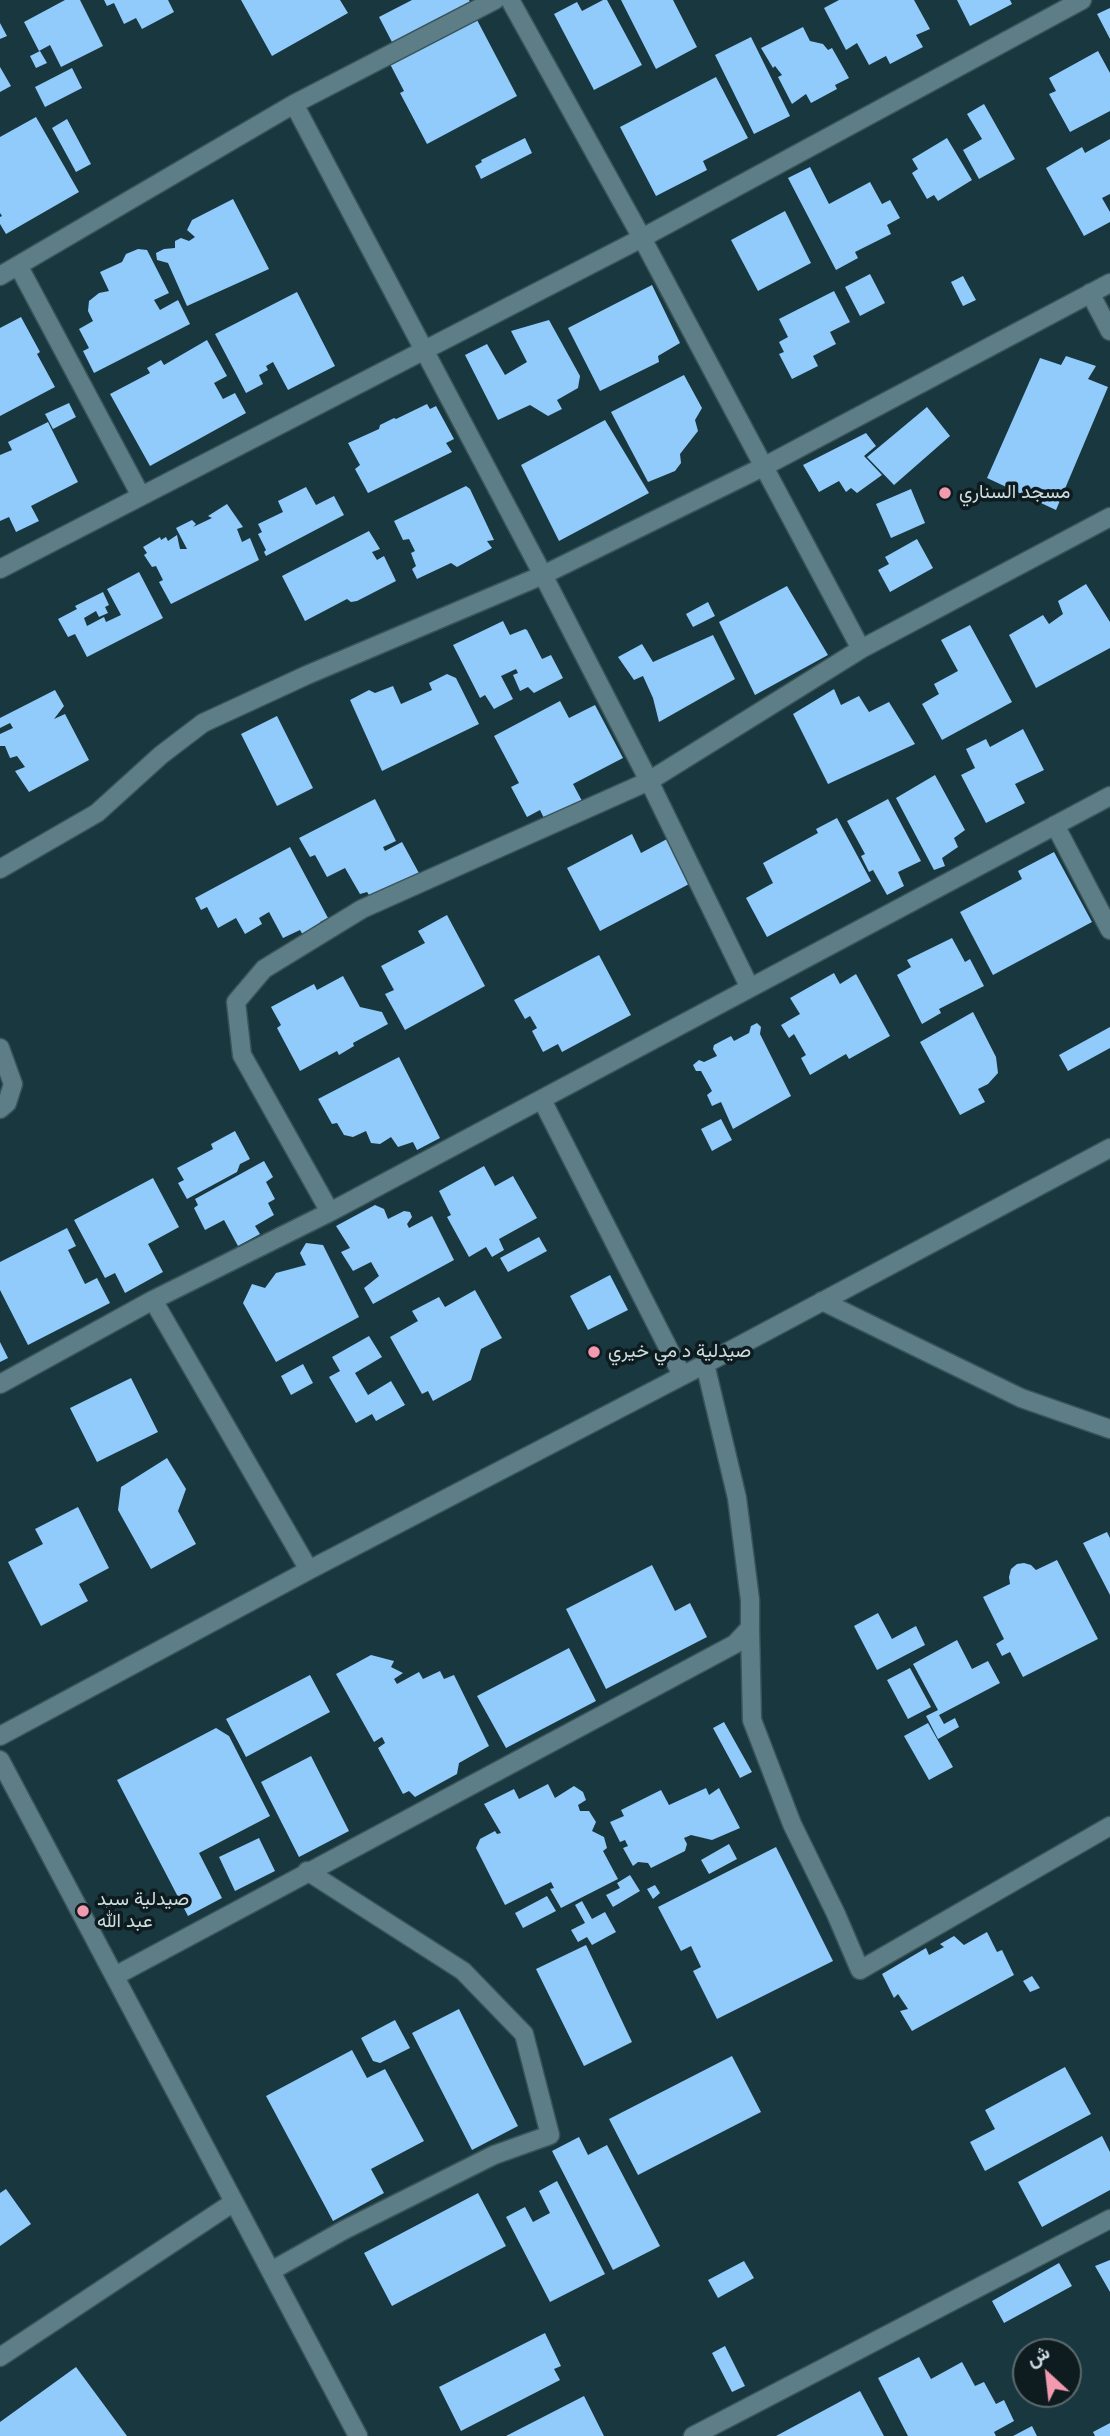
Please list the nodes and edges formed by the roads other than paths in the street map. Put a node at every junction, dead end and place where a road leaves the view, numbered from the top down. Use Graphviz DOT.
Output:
graph roads {
  1 [pos="495,0"];
  2 [pos="510,0"];
  3 [pos="1082,0"];
  4 [pos="294,104"];
  5 [pos="642,238"];
  6 [pos="19,267"];
  7 [pos="0,276"];
  8 [pos="1110,283"];
  9 [pos="1090,293"];
  10 [pos="1110,331"];
  11 [pos="424,351"];
  12 [pos="765,466"];
  13 [pos="141,496"];
  14 [pos="1110,517"];
  15 [pos="0,569"];
  16 [pos="543,575"];
  17 [pos="861,649"];
  18 [pos="649,781"];
  19 [pos="1110,796"];
  20 [pos="1055,825"];
  21 [pos="0,869"];
  22 [pos="1110,930"];
  23 [pos="750,988"];
  24 [pos="0,1048"];
  25 [pos="542,1100"];
  26 [pos="0,1109"];
  27 [pos="1110,1148"];
  28 [pos="330,1212"];
  29 [pos="153,1300"];
  30 [pos="822,1301"];
  31 [pos="705,1364"];
  32 [pos="682,1375"];
  33 [pos="0,1384"];
  34 [pos="1110,1429"];
  35 [pos="309,1570"];
  36 [pos="751,1628"];
  37 [pos="0,1736"];
  38 [pos="0,1760"];
  39 [pos="1110,1826"];
  40 [pos="307,1871"];
  41 [pos="115,1976"];
  42 [pos="234,2202"];
  43 [pos="1110,2218"];
  44 [pos="271,2271"];
  45 [pos="0,2357"];
  46 [pos="358,2436"];
  47 [pos="693,2436"];
  1 -- 4 [label="street"];
  2 -- 5 [label="street"];
  3 -- 5 [label="street"];
  4 -- 6 [label="street"];
  4 -- 11 [label="street"];
  5 -- 11 [label="street"];
  5 -- 12 [label="street"];
  6 -- 7 [label="street"];
  6 -- 13 [label="street"];
  8 -- 9 [label="street"];
  9 -- 10 [label="street"];
  9 -- 12 [label="street"];
  11 -- 13 [label="street"];
  11 -- 16 [label="street"];
  12 -- 16 [label="street"];
  12 -- 17 [label="street"];
  13 -- 15 [label="street"];
  14 -- 17 [label="street"];
  16 -- 18 [label="street"];
  16 -- 21 [label="street"];
  17 -- 18 [label="street"];
  18 -- 23 [label="street"];
  18 -- 28 [label="street"];
  19 -- 20 [label="street"];
  20 -- 22 [label="street"];
  20 -- 23 [label="street"];
  23 -- 25 [label="street"];
  24 -- 26 [label="street"];
  25 -- 28 [label="street"];
  25 -- 32 [label="street"];
  27 -- 30 [label="street"];
  28 -- 29 [label="street"];
  29 -- 33 [label="street"];
  29 -- 35 [label="street"];
  30 -- 31 [label="street"];
  30 -- 34 [label="street"];
  31 -- 32 [label="street"];
  31 -- 36 [label="street"];
  32 -- 35 [label="street"];
  35 -- 37 [label="street"];
  36 -- 39 [label="street"];
  36 -- 40 [label="street"];
  38 -- 41 [label="street"];
  40 -- 41 [label="street"];
  40 -- 44 [label="street"];
  41 -- 42 [label="street"];
  42 -- 44 [label="street"];
  42 -- 45 [label="street"];
  43 -- 47 [label="street"];
  44 -- 46 [label="street"];
}
